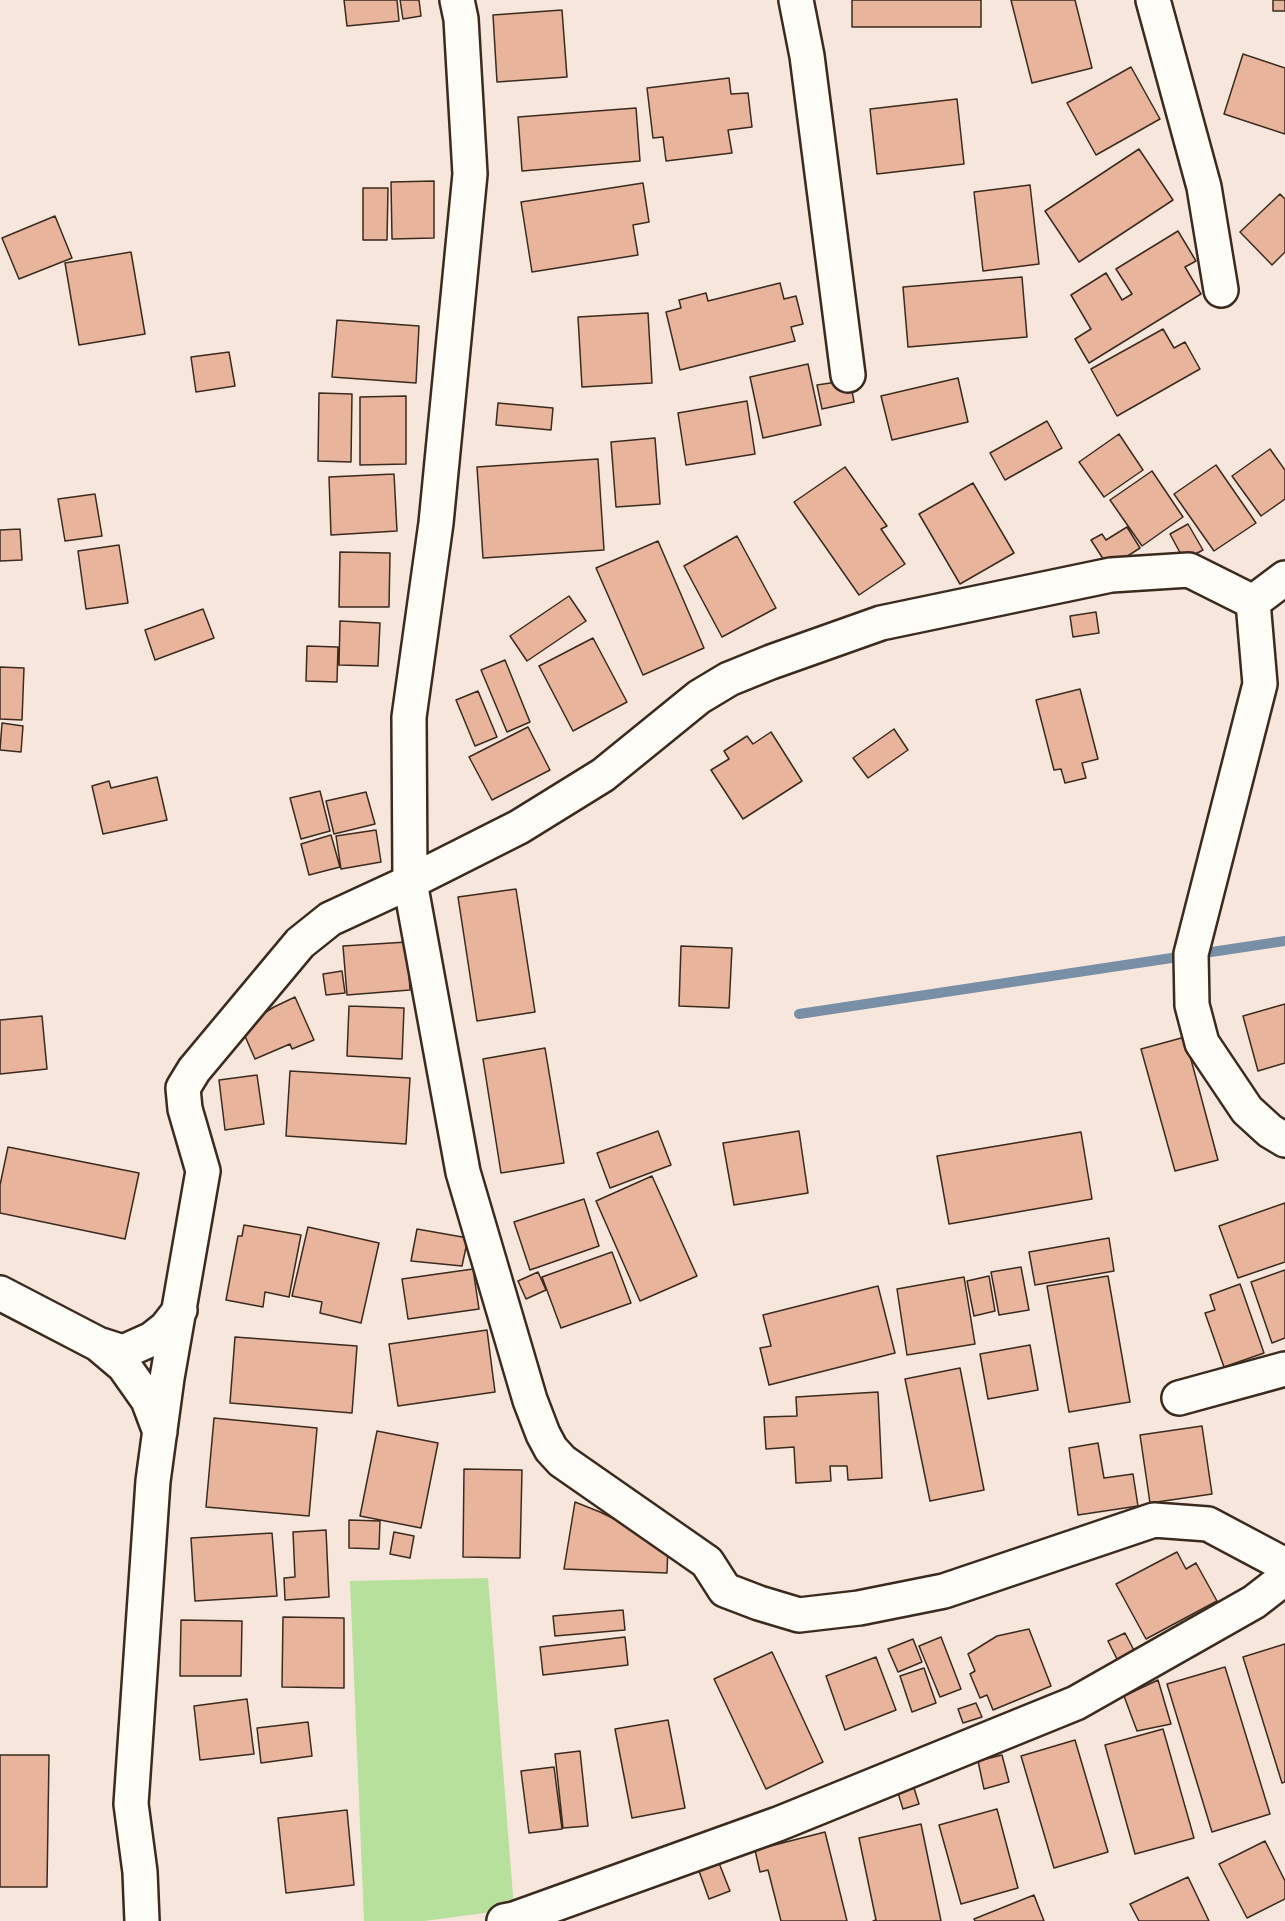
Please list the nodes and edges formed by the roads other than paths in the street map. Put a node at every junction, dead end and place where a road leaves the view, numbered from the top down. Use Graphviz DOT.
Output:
graph roads {
  1 [pos="457,0"];
  2 [pos="796,0"];
  3 [pos="1153,0"];
  4 [pos="1221,290"];
  5 [pos="848,375"];
  6 [pos="1285,578"];
  7 [pos="1253,602"];
  8 [pos="410,882"];
  9 [pos="1285,1140"];
  10 [pos="0,1293"];
  11 [pos="180,1310"];
  12 [pos="98,1344"];
  13 [pos="1285,1369"];
  14 [pos="1179,1398"];
  15 [pos="160,1432"];
  16 [pos="1285,1565"];
  17 [pos="1285,1578"];
  18 [pos="142,1921"];
  19 [pos="504,1921"];
  1 -- 8 [label="street"];
  2 -- 5 [label="street"];
  3 -- 4 [label="street"];
  6 -- 7 [label="street"];
  7 -- 8 [label="street"];
  7 -- 9 [label="street"];
  8 -- 11 [label="street"];
  8 -- 16 [label="street"];
  10 -- 12 [label="street"];
  11 -- 12 [label="street"];
  11 -- 15 [label="street"];
  12 -- 15 [label="street"];
  13 -- 14 [label="street"];
  15 -- 18 [label="street"];
  17 -- 19 [label="street"];
}
